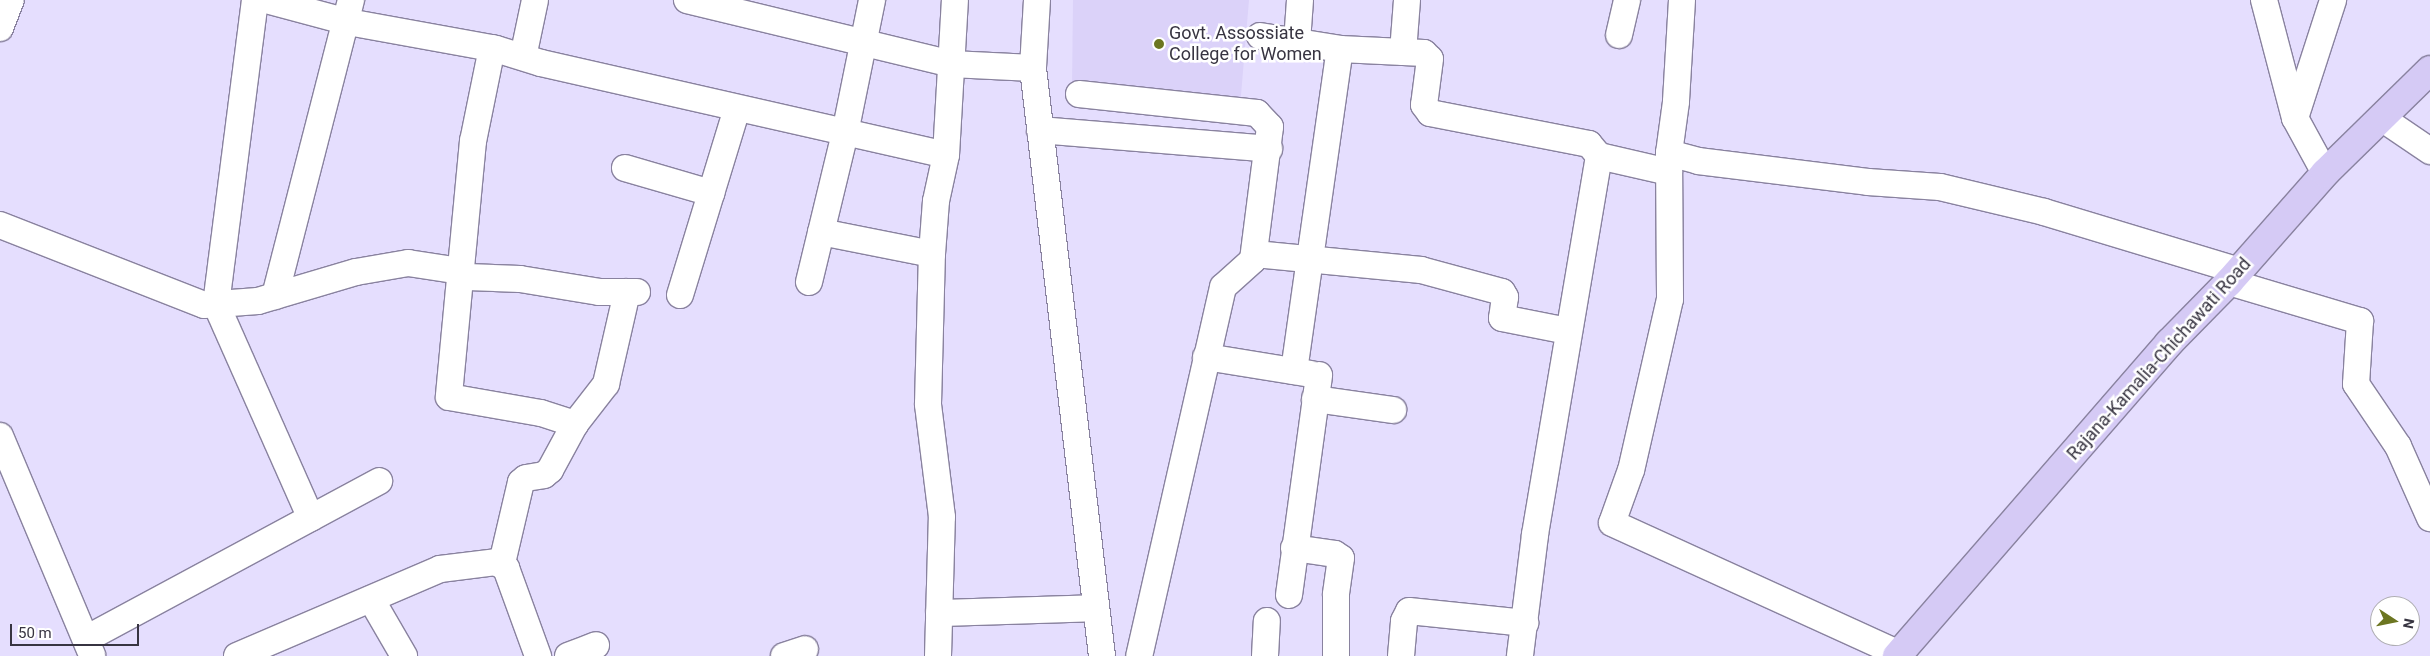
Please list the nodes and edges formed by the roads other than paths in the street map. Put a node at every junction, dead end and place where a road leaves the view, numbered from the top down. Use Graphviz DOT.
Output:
graph roads {
  1 [pos="11,0"];
  2 [pos="255,0"];
  3 [pos="266,0"];
  4 [pos="535,0"];
  5 [pos="687,0"];
  6 [pos="872,0"];
  7 [pos="954,0"];
  8 [pos="1037,0"];
  9 [pos="1300,0"];
  10 [pos="1407,0"];
  11 [pos="1627,0"];
  12 [pos="1682,0"];
  13 [pos="2264,0"];
  14 [pos="2333,0"];
  15 [pos="350,11"];
  16 [pos="0,28"];
  17 [pos="1260,36"];
  18 [pos="1619,36"];
  19 [pos="862,41"];
  20 [pos="1297,42"];
  21 [pos="492,48"];
  22 [pos="1340,49"];
  23 [pos="1403,52"];
  24 [pos="523,57"];
  25 [pos="951,64"];
  26 [pos="1033,68"];
  27 [pos="2430,70"];
  28 [pos="1079,94"];
  29 [pos="737,108"];
  30 [pos="2295,118"];
  31 [pos="2383,119"];
  32 [pos="1040,130"];
  33 [pos="845,133"];
  34 [pos="1269,149"];
  35 [pos="2430,151"];
  36 [pos="946,155"];
  37 [pos="1599,156"];
  38 [pos="1669,163"];
  39 [pos="625,168"];
  40 [pos="2324,173"];
  41 [pos="711,193"];
  42 [pos="0,225"];
  43 [pos="821,232"];
  44 [pos="932,254"];
  45 [pos="1255,254"];
  46 [pos="1311,260"];
  47 [pos="460,271"];
  48 [pos="2234,276"];
  49 [pos="809,282"];
  50 [pos="680,295"];
  51 [pos="275,296"];
  52 [pos="216,304"];
  53 [pos="1568,331"];
  54 [pos="1206,357"];
  55 [pos="1315,380"];
  56 [pos="1393,410"];
  57 [pos="575,424"];
  58 [pos="0,436"];
  59 [pos="379,481"];
  60 [pos="311,518"];
  61 [pos="2430,518"];
  62 [pos="1294,548"];
  63 [pos="502,563"];
  64 [pos="1288,595"];
  65 [pos="371,599"];
  66 [pos="1096,608"];
  67 [pos="939,612"];
  68 [pos="1267,621"];
  69 [pos="1525,624"];
  70 [pos="596,645"];
  71 [pos="89,648"];
  72 [pos="1898,655"];
  73 [pos="237,656"];
  74 [pos="404,656"];
  75 [pos="538,656"];
  76 [pos="568,656"];
  77 [pos="938,656"];
  78 [pos="1102,656"];
  79 [pos="1139,656"];
  80 [pos="1265,656"];
  81 [pos="1336,656"];
  82 [pos="1401,656"];
  83 [pos="1520,656"];
  1 -- 16 [label="street"];
  2 -- 52 [label="street"];
  3 -- 15 [label="street"];
  4 -- 24 [label="street"];
  5 -- 19 [label="street"];
  6 -- 19 [label="street"];
  7 -- 25 [label="street"];
  8 -- 26 [label="street"];
  9 -- 20 [label="street"];
  10 -- 23 [label="street"];
  11 -- 18 [label="street"];
  12 -- 38 [label="street"];
  13 -- 30 [label="street"];
  14 -- 30 [label="street"];
  15 -- 21 [label="street"];
  15 -- 51 [label="street"];
  17 -- 20 [label="street"];
  19 -- 25 [label="street"];
  19 -- 33 [label="street"];
  20 -- 22 [label="street"];
  21 -- 24 [label="street"];
  21 -- 47 [label="street"];
  22 -- 23 [label="street"];
  22 -- 46 [label="street"];
  23 -- 37 [label="street"];
  24 -- 29 [label="street"];
  25 -- 26 [label="street"];
  25 -- 36 [label="street"];
  26 -- 32 [label="street"];
  27 -- 31 [label="main road, Rajana-Kamalia-Chichawati Road"];
  28 -- 34 [label="street"];
  29 -- 33 [label="street"];
  29 -- 41 [label="street"];
  30 -- 40 [label="street"];
  31 -- 35 [label="street"];
  31 -- 40 [label="main road, Rajana-Kamalia-Chichawati Road"];
  32 -- 34 [label="street"];
  32 -- 66 [label="street"];
  33 -- 36 [label="street"];
  33 -- 43 [label="street"];
  34 -- 45 [label="street"];
  36 -- 44 [label="street"];
  37 -- 38 [label="street"];
  37 -- 53 [label="street"];
  38 -- 48 [label="street"];
  38 -- 72 [label="street"];
  39 -- 41 [label="street"];
  40 -- 48 [label="main road, Rajana-Kamalia-Chichawati Road"];
  41 -- 50 [label="street"];
  42 -- 52 [label="street"];
  43 -- 44 [label="street"];
  43 -- 49 [label="street"];
  44 -- 67 [label="street"];
  45 -- 46 [label="street"];
  45 -- 54 [label="street"];
  46 -- 53 [label="street"];
  46 -- 55 [label="street"];
  47 -- 51 [label="street"];
  47 -- 57 [label="street"];
  47 -- 57 [label="street"];
  48 -- 61 [label="street"];
  48 -- 72 [label="main road, Rajana-Kamalia-Chichawati Road"];
  51 -- 52 [label="street"];
  52 -- 60 [label="street"];
  53 -- 69 [label="street"];
  54 -- 55 [label="street"];
  54 -- 79 [label="street"];
  55 -- 56 [label="street"];
  55 -- 62 [label="street"];
  57 -- 63 [label="street"];
  58 -- 71 [label="street"];
  59 -- 60 [label="street"];
  60 -- 71 [label="street"];
  62 -- 64 [label="street"];
  62 -- 81 [label="street"];
  63 -- 65 [label="street"];
  63 -- 75 [label="street"];
  65 -- 73 [label="street"];
  65 -- 74 [label="street"];
  66 -- 67 [label="street"];
  66 -- 78 [label="street"];
  67 -- 77 [label="street"];
  68 -- 80 [label="street"];
  69 -- 82 [label="street"];
  69 -- 83 [label="street"];
  70 -- 76 [label="street"];
}
